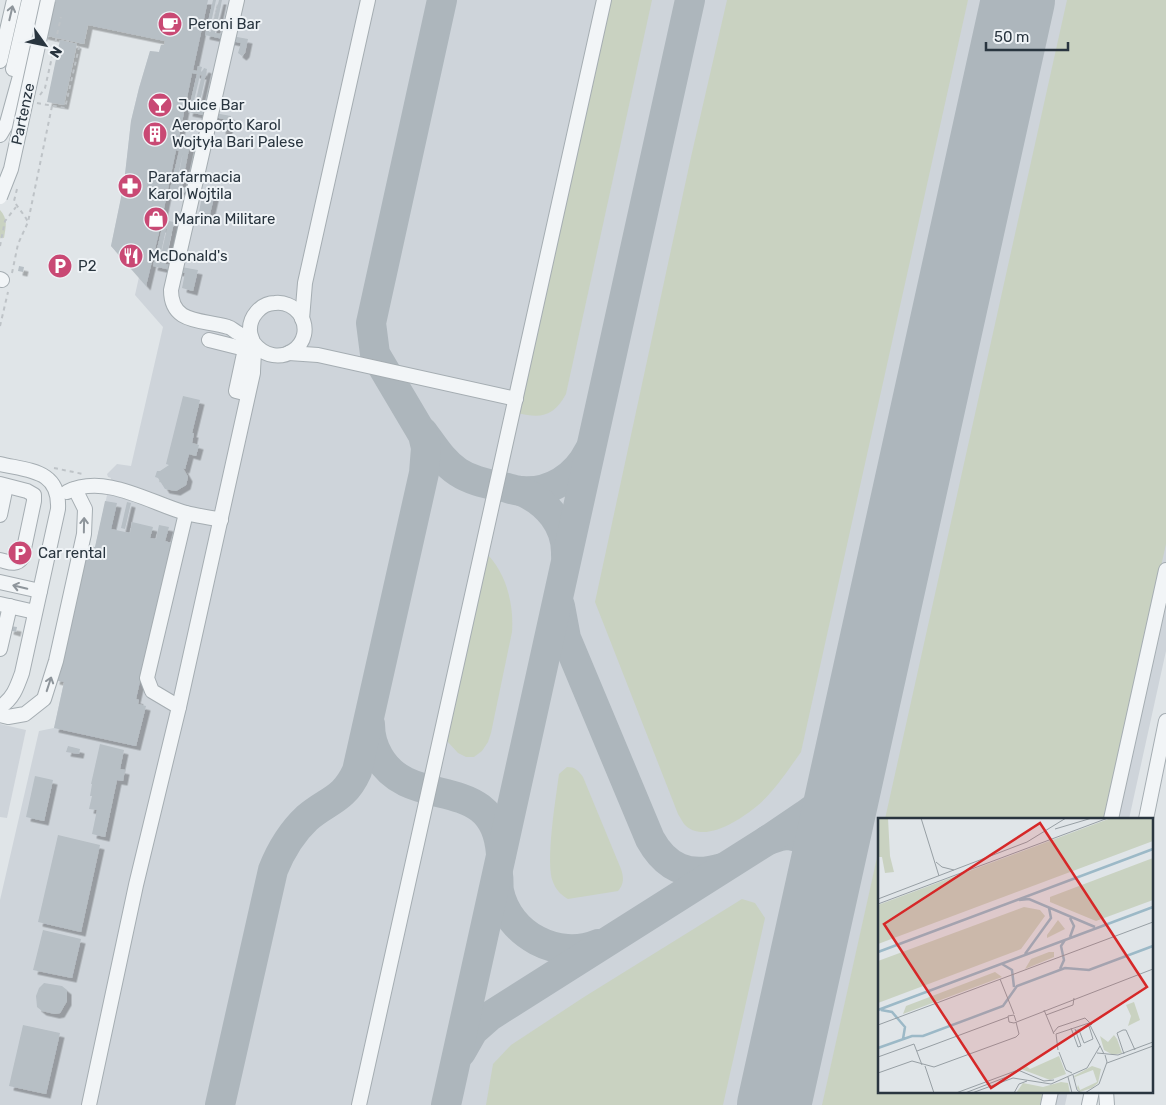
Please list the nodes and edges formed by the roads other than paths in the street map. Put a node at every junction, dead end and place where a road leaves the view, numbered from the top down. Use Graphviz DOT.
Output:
graph roads {
  1 [pos="14,0"];
  2 [pos="29,0"];
  3 [pos="40,0"];
  4 [pos="48,0"];
  5 [pos="238,0"];
  6 [pos="368,0"];
  7 [pos="604,0"];
  8 [pos="0,61"];
  9 [pos="1,133"];
  10 [pos="6,202"];
  11 [pos="305,283"];
  12 [pos="286,304"];
  13 [pos="253,318"];
  14 [pos="302,319"];
  15 [pos="230,327"];
  16 [pos="302,339"];
  17 [pos="209,340"];
  18 [pos="252,341"];
  19 [pos="289,354"];
  20 [pos="318,355"];
  21 [pos="272,356"];
  22 [pos="253,373"];
  23 [pos="248,394"];
  24 [pos="516,399"];
  25 [pos="0,464"];
  26 [pos="3,485"];
  27 [pos="75,489"];
  28 [pos="59,498"];
  29 [pos="186,513"];
  30 [pos="0,515"];
  31 [pos="221,520"];
  32 [pos="0,560"];
  33 [pos="1166,570"];
  34 [pos="0,582"];
  35 [pos="40,591"];
  36 [pos="5,605"];
  37 [pos="35,612"];
  38 [pos="2,629"];
  39 [pos="0,649"];
  40 [pos="0,707"];
  41 [pos="179,707"];
  42 [pos="0,715"];
  43 [pos="1166,721"];
  44 [pos="1111,818"];
  45 [pos="1146,818"];
  46 [pos="1051,1092"];
  47 [pos="1092,1092"];
  48 [pos="1100,1092"];
  49 [pos="1106,1092"];
  50 [pos="89,1105"];
  51 [pos="359,1105"];
  52 [pos="1048,1105"];
  53 [pos="1089,1105"];
  54 [pos="1099,1105"];
  55 [pos="1107,1105"];
  8 -- 1 [label="street, one-way"];
  2 -- 9 [label="street"];
  3 -- 9 [label="street"];
  4 -- 10 [label="street, Partenze, bridge"];
  5 -- 15 [label="street"];
  6 -- 11 [label="street"];
  7 -- 24 [label="street"];
  11 -- 12 [label="street"];
  11 -- 14 [label="street"];
  12 -- 13 [label="street"];
  12 -- 14 [label="street"];
  13 -- 15 [label="street"];
  13 -- 18 [label="street"];
  14 -- 16 [label="street"];
  15 -- 18 [label="street"];
  16 -- 19 [label="street"];
  16 -- 20 [label="street"];
  17 -- 23 [label="street"];
  18 -- 21 [label="street"];
  18 -- 22 [label="street"];
  19 -- 20 [label="street"];
  19 -- 21 [label="street"];
  20 -- 24 [label="street"];
  21 -- 22 [label="street"];
  22 -- 23 [label="street"];
  23 -- 31 [label="street"];
  24 -- 51 [label="street"];
  25 -- 28 [label="street"];
  26 -- 30 [label="street"];
  26 -- 32 [label="street"];
  27 -- 28 [label="street"];
  27 -- 29 [label="street"];
  42 -- 27 [label="street, one-way"];
  28 -- 35 [label="street"];
  29 -- 31 [label="street"];
  29 -- 41 [label="street"];
  31 -- 41 [label="street"];
  33 -- 44 [label="street"];
  35 -- 34 [label="street, one-way"];
  35 -- 37 [label="street"];
  36 -- 37 [label="street"];
  36 -- 38 [label="street"];
  37 -- 40 [label="street"];
  38 -- 39 [label="street"];
  41 -- 50 [label="street"];
  43 -- 45 [label="street"];
  46 -- 52 [label="street"];
  47 -- 53 [label="street"];
  48 -- 54 [label="street"];
  49 -- 55 [label="street"];
}
